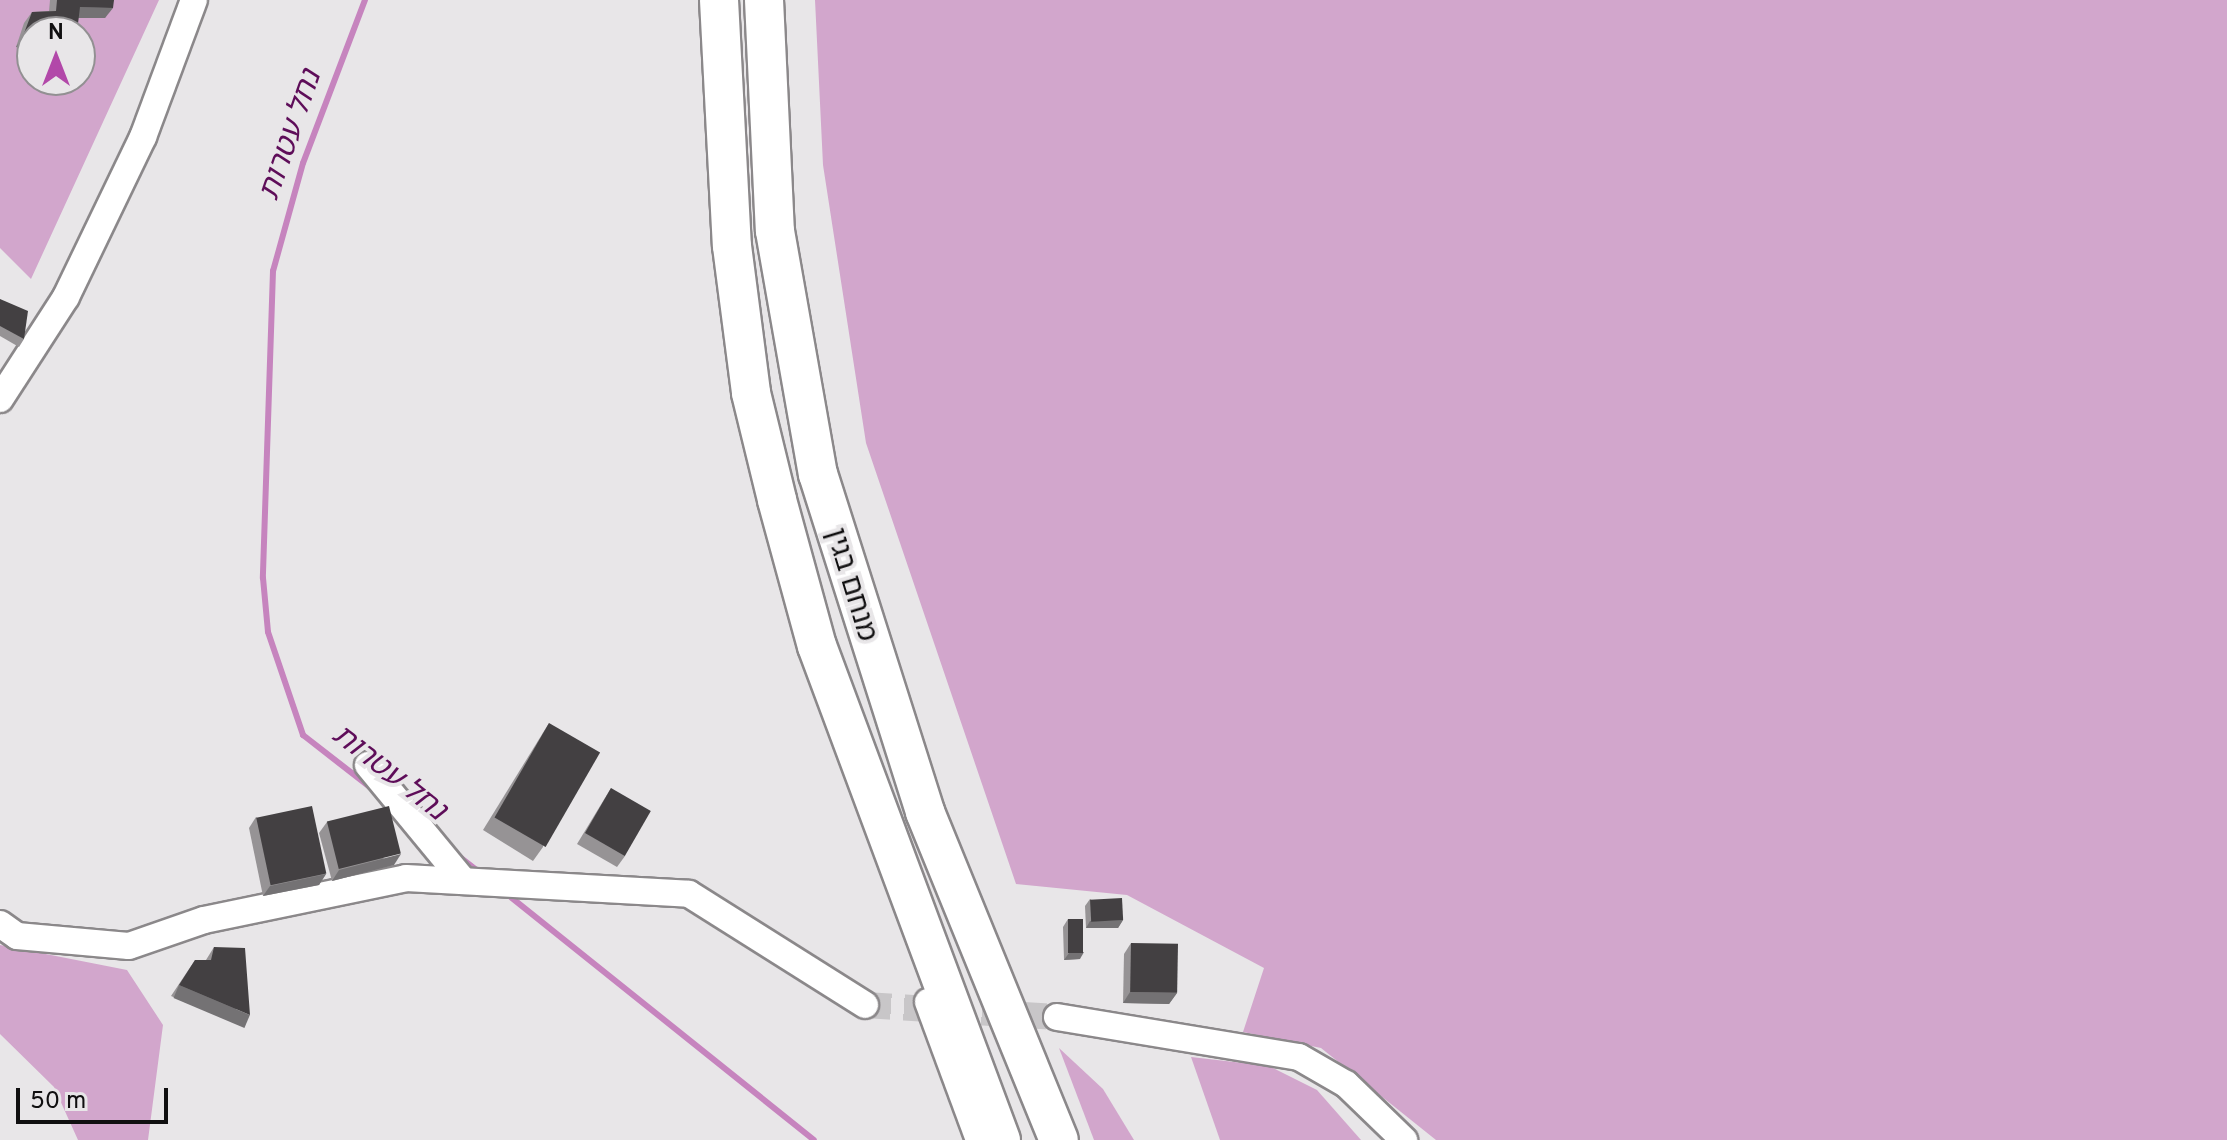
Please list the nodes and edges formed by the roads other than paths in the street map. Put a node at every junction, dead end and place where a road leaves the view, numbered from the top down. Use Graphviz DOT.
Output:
graph roads {
  1 [pos="194,0"];
  2 [pos="719,0"];
  3 [pos="764,0"];
  4 [pos="0,399"];
  5 [pos="368,765"];
  6 [pos="461,878"];
  7 [pos="6,932"];
  8 [pos="928,1002"];
  9 [pos="865,1005"];
  10 [pos="1057,1017"];
  11 [pos="979,1140"];
  12 [pos="1001,1140"];
  13 [pos="1059,1140"];
  14 [pos="1404,1140"];
  1 -- 4 [label="street"];
  2 -- 12 [label="highway, מנחם בגין"];
  3 -- 13 [label="highway, מנחם בגין"];
  5 -- 6 [label="street"];
  6 -- 7 [label="street"];
  6 -- 9 [label="street"];
  8 -- 11 [label="street"];
  10 -- 14 [label="street"];
}
